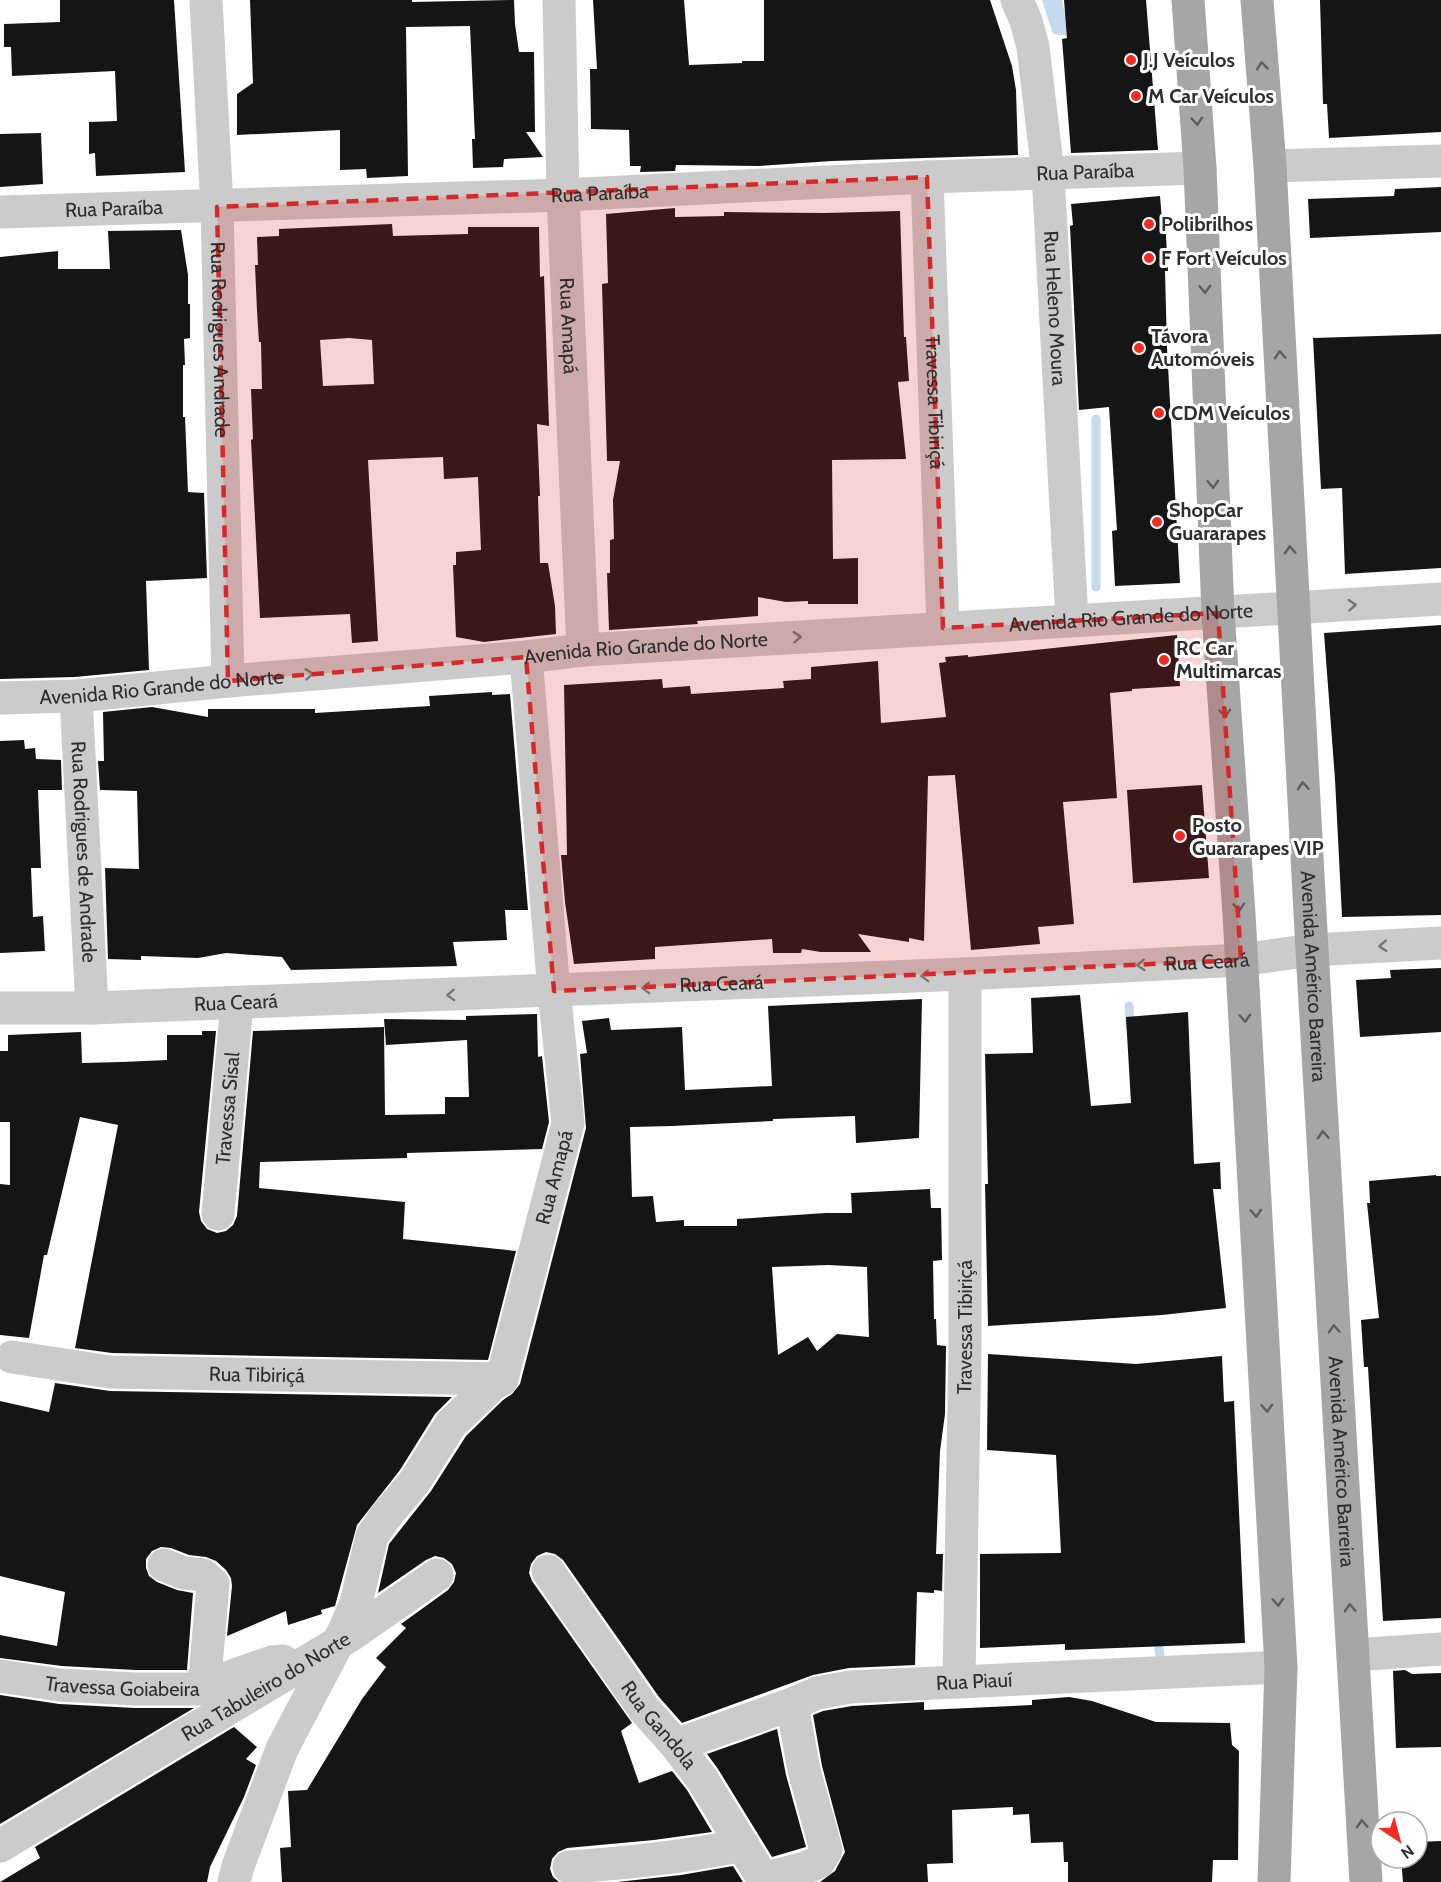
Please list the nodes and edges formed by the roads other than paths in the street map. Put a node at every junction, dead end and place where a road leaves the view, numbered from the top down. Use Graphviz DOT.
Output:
graph roads {
  1 [pos="207,0"];
  2 [pos="558,0"];
  3 [pos="1017,0"];
  4 [pos="1188,0"];
  5 [pos="1257,0"];
  6 [pos="1441,161"];
  7 [pos="1270,166"];
  8 [pos="1200,168"];
  9 [pos="1048,173"];
  10 [pos="927,177"];
  11 [pos="563,195"];
  12 [pos="217,207"];
  13 [pos="0,212"];
  14 [pos="1441,599"];
  15 [pos="1293,609"];
  16 [pos="1218,613"];
  17 [pos="1072,620"];
  18 [pos="943,628"];
  19 [pos="583,650"];
  20 [pos="526,657"];
  21 [pos="228,681"];
  22 [pos="76,696"];
  23 [pos="0,698"];
  24 [pos="1441,943"];
  25 [pos="1311,950"];
  26 [pos="1241,960"];
  27 [pos="965,974"];
  28 [pos="554,991"];
  29 [pos="237,1003"];
  30 [pos="0,1008"];
  31 [pos="92,1008"];
  32 [pos="218,1214"];
  33 [pos="12,1357"];
  34 [pos="502,1379"];
  35 [pos="164,1565"];
  36 [pos="548,1571"];
  37 [pos="436,1575"];
  38 [pos="325,1649"];
  39 [pos="1441,1649"];
  40 [pos="1353,1655"];
  41 [pos="1281,1666"];
  42 [pos="0,1677"];
  43 [pos="959,1681"];
  44 [pos="204,1689"];
  45 [pos="792,1704"];
  46 [pos="676,1745"];
  47 [pos="0,1845"];
  48 [pos="743,1845"];
  49 [pos="569,1867"];
  50 [pos="764,1881"];
  51 [pos="234,1882"];
  52 [pos="1274,1882"];
  53 [pos="1365,1882"];
  1 -- 12 [label="street, Rua Rodrigues Andrade"];
  2 -- 11 [label="street, Rua Amapá"];
  3 -- 9 [label="street, Rua Heleno Moura"];
  4 -- 8 [label="main road, one-way"];
  7 -- 5 [label="main road, Avenida Américo Barreira, one-way"];
  6 -- 7 [label="street"];
  15 -- 7 [label="main road, Avenida Américo Barreira, one-way"];
  8 -- 9 [label="street, Rua Paraíba"];
  8 -- 16 [label="main road, one-way"];
  9 -- 10 [label="street, Rua Paraíba"];
  9 -- 17 [label="street, Rua Heleno Moura"];
  10 -- 11 [label="street, Rua Paraíba"];
  10 -- 18 [label="street, Travessa Tibiriçá"];
  11 -- 12 [label="street, Rua Paraíba"];
  11 -- 19 [label="street, Rua Amapá"];
  12 -- 13 [label="street, Rua Paraíba"];
  12 -- 21 [label="street, Rua Rodrigues Andrade"];
  15 -- 14 [label="street, Avenida Rio Grande do Norte, one-way"];
  15 -- 16 [label="street, Avenida Rio Grande do Norte"];
  25 -- 15 [label="main road, Avenida Américo Barreira, one-way"];
  16 -- 17 [label="street, Avenida Rio Grande do Norte"];
  16 -- 26 [label="main road, one-way"];
  17 -- 18 [label="street, Avenida Rio Grande do Norte"];
  19 -- 18 [label="street, Avenida Rio Grande do Norte, one-way"];
  19 -- 20 [label="street, Avenida Rio Grande do Norte"];
  21 -- 20 [label="street, Avenida Rio Grande do Norte, one-way"];
  20 -- 28 [label="street, Rua Amapá"];
  21 -- 22 [label="street, Avenida Rio Grande do Norte"];
  22 -- 23 [label="street, Avenida Rio Grande do Norte"];
  22 -- 31 [label="street, Rua Rodrigues de Andrade"];
  24 -- 25 [label="street, Rua Ceará, one-way"];
  25 -- 26 [label="street, Rua Ceará"];
  40 -- 25 [label="main road, Avenida Américo Barreira, one-way"];
  26 -- 27 [label="street, Rua Ceará, one-way"];
  26 -- 41 [label="main road, one-way"];
  27 -- 28 [label="street, Rua Ceará, one-way"];
  27 -- 43 [label="street, Travessa Tibiriçá"];
  28 -- 29 [label="street, Rua Ceará, one-way"];
  28 -- 34 [label="street, Rua Amapá"];
  29 -- 31 [label="street, Rua Ceará"];
  29 -- 32 [label="street, Travessa Sisal"];
  30 -- 31 [label="street, Rua Ceará"];
  33 -- 34 [label="street, Rua Tibiriçá"];
  34 -- 38 [label="street"];
  35 -- 44 [label="street"];
  36 -- 46 [label="street, Rua Gandola"];
  37 -- 38 [label="street, Travessa Goiabeira"];
  38 -- 44 [label="street, Travessa Goiabeira"];
  38 -- 47 [label="street, Rua Tabuleiro do Norte"];
  38 -- 51 [label="street, Rua Tabuleiro do Norte"];
  39 -- 40 [label="street"];
  53 -- 40 [label="main road, Avenida Américo Barreira, one-way"];
  41 -- 43 [label="street, Rua Piauí"];
  41 -- 52 [label="main road"];
  42 -- 44 [label="street, Travessa Goiabeira"];
  43 -- 45 [label="street, Rua Piauí"];
  45 -- 46 [label="street, Rua Piauí"];
  45 -- 50 [label="street"];
  46 -- 48 [label="street, Rua Gandola"];
  48 -- 49 [label="street"];
  48 -- 50 [label="street, Rua Gandola"];
}
